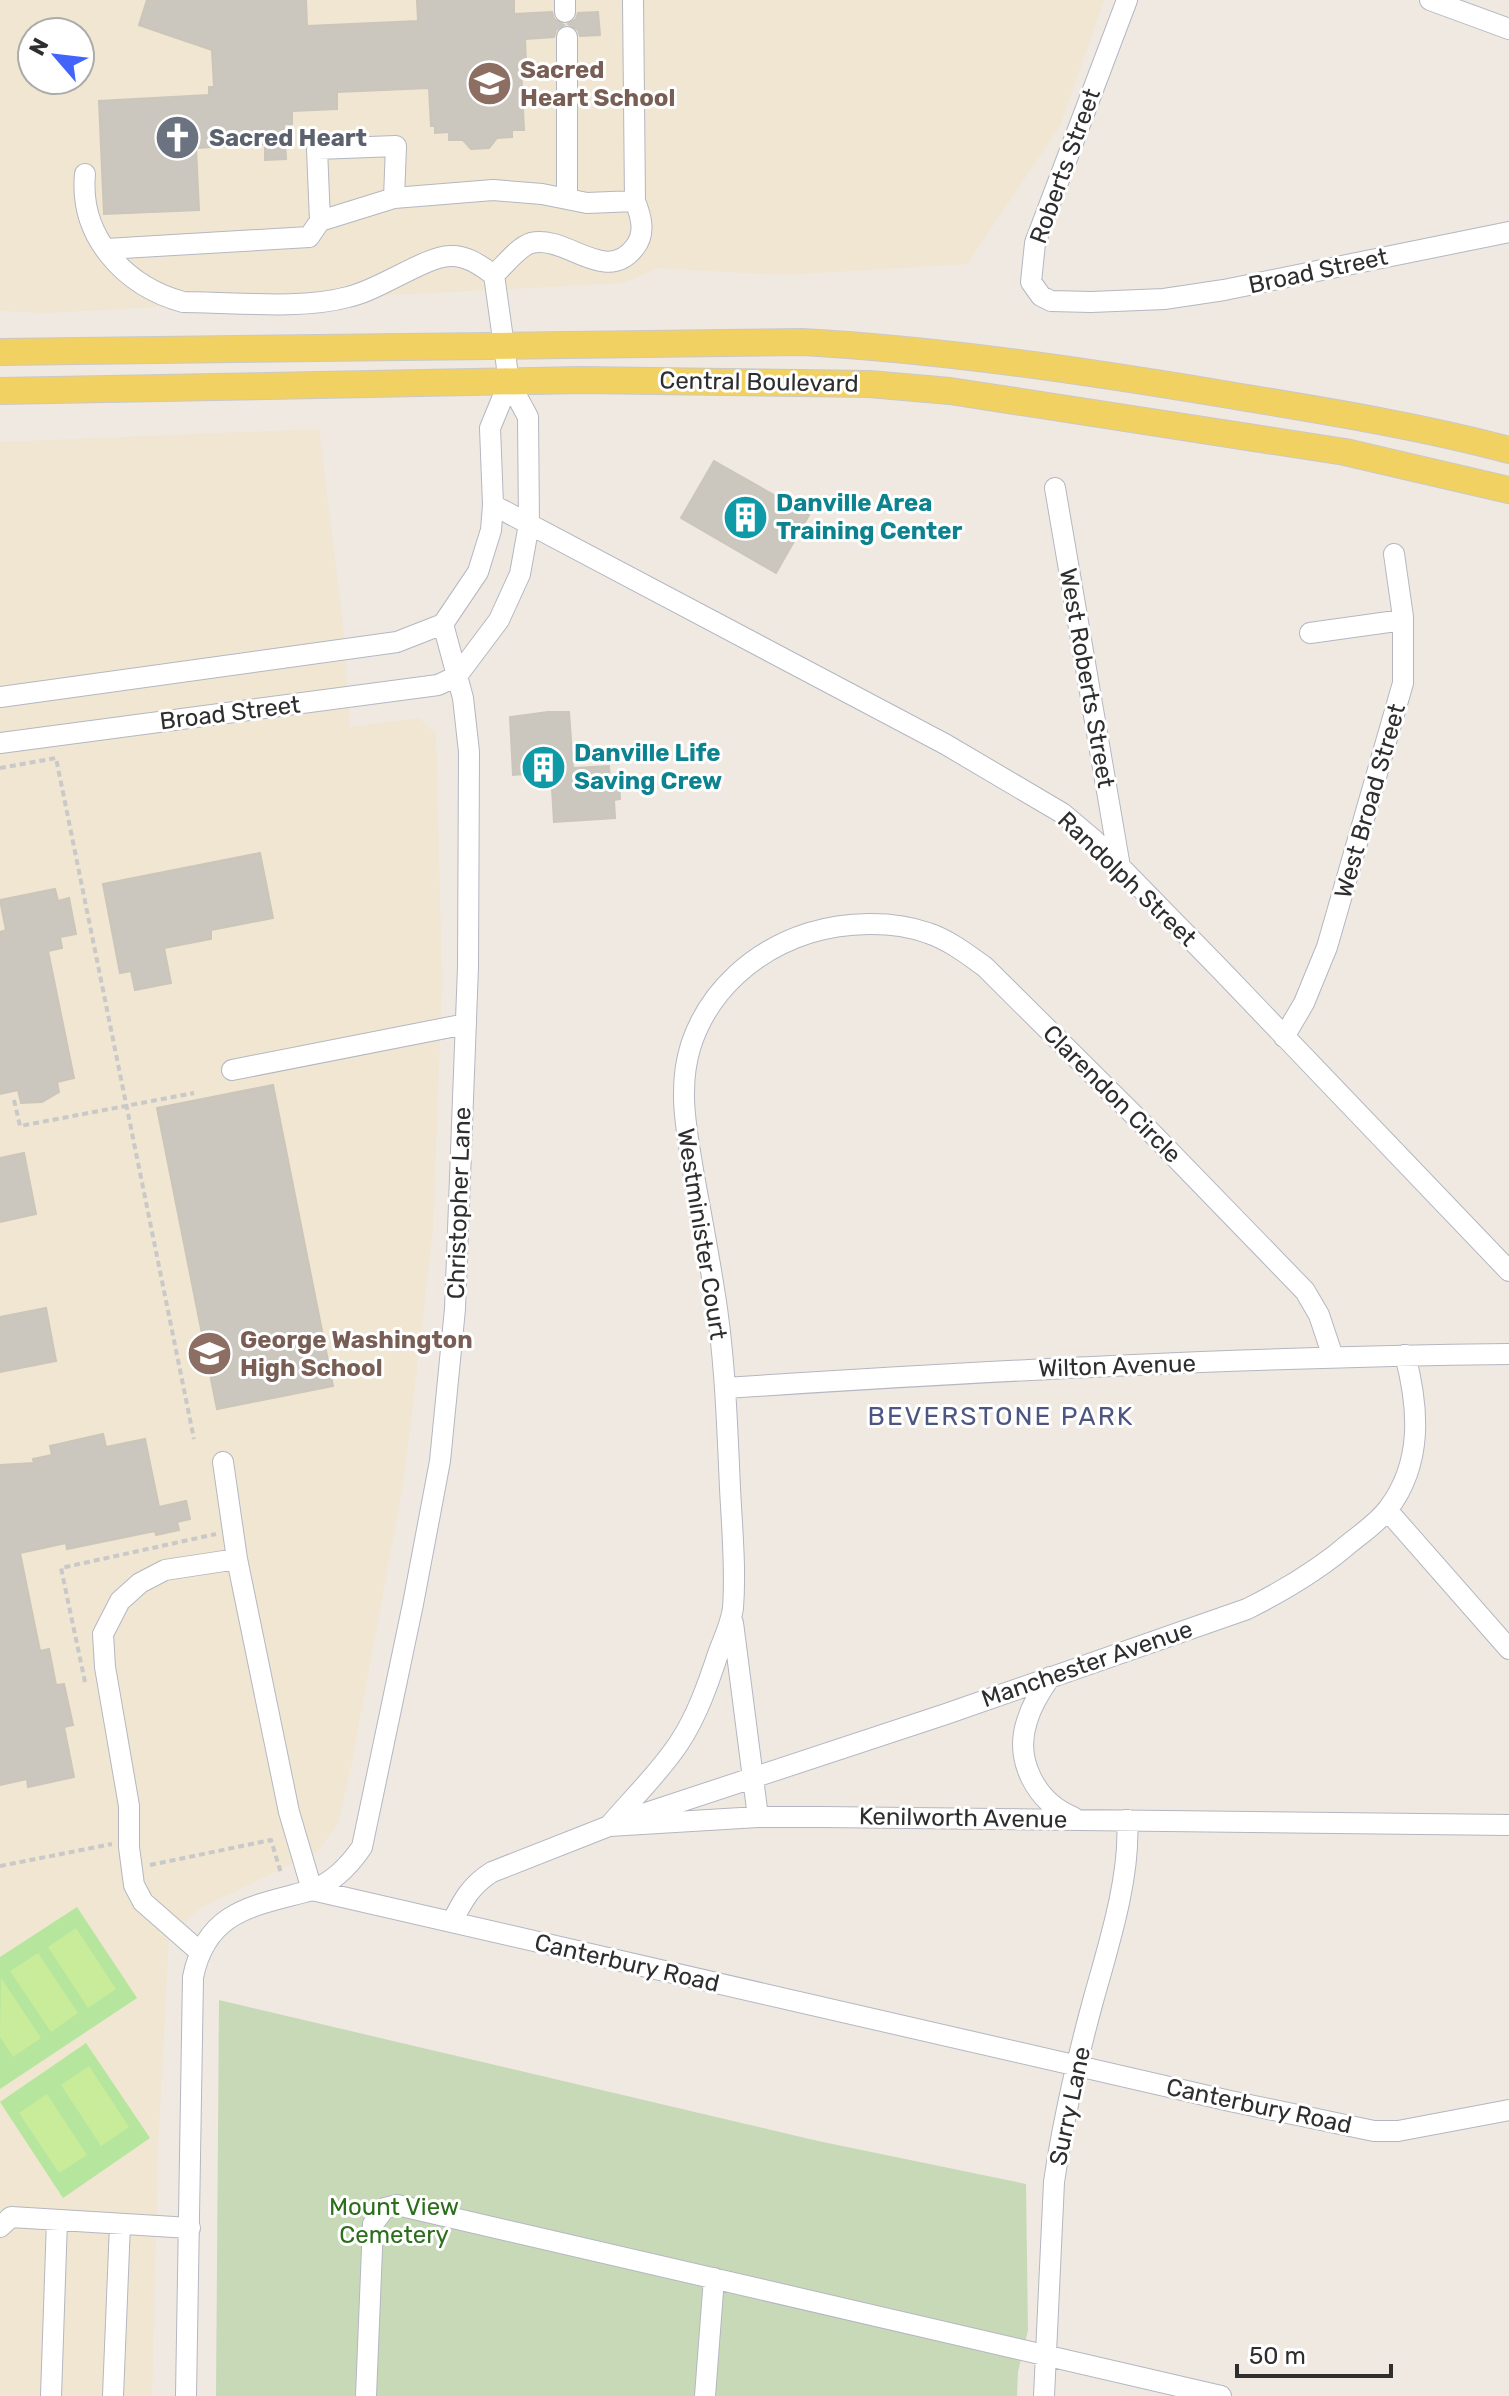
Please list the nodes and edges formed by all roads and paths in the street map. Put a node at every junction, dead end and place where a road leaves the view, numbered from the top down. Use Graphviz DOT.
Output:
graph roads {
  1 [pos="633,0"];
  2 [pos="1127,0"];
  3 [pos="1430,0"];
  4 [pos="1509,29"];
  5 [pos="567,37"];
  6 [pos="85,174"];
  7 [pos="394,198"];
  8 [pos="567,199"];
  9 [pos="635,201"];
  10 [pos="320,221"];
  11 [pos="1509,232"];
  12 [pos="106,249"];
  13 [pos="494,275"];
  14 [pos="1125,301"];
  15 [pos="505,345"];
  16 [pos="0,352"];
  17 [pos="509,382"];
  18 [pos="0,391"];
  19 [pos="1509,450"];
  20 [pos="1055,488"];
  21 [pos="1509,490"];
  22 [pos="493,505"];
  23 [pos="529,524"];
  24 [pos="1394,554"];
  25 [pos="1403,620"];
  26 [pos="443,624"];
  27 [pos="1310,633"];
  28 [pos="457,676"];
  29 [pos="0,697"];
  30 [pos="0,743"];
  31 [pos="0,768"];
  32 [pos="1120,868"];
  33 [pos="828,929"];
  34 [pos="466,1024"];
  35 [pos="1284,1037"];
  36 [pos="232,1070"];
  37 [pos="194,1093"];
  38 [pos="14,1100"];
  39 [pos="126,1106"];
  40 [pos="1509,1271"];
  41 [pos="1509,1354"];
  42 [pos="1405,1355"];
  43 [pos="1333,1357"];
  44 [pos="725,1388"];
  45 [pos="194,1439"];
  46 [pos="223,1462"];
  47 [pos="1387,1510"];
  48 [pos="234,1530"];
  49 [pos="237,1559"];
  50 [pos="733,1612"];
  51 [pos="1509,1649"];
  52 [pos="1050,1677"];
  53 [pos="87,1690"];
  54 [pos="751,1779"];
  55 [pos="758,1817"];
  56 [pos="1079,1820"];
  57 [pos="1127,1820"];
  58 [pos="1509,1825"];
  59 [pos="609,1826"];
  60 [pos="119,1843"];
  61 [pos="0,1866"];
  62 [pos="131,1869"];
  63 [pos="281,1873"];
  64 [pos="312,1890"];
  65 [pos="452,1922"];
  66 [pos="200,1952"];
  67 [pos="1078,2065"];
  68 [pos="1509,2110"];
  69 [pos="57,2220"];
  70 [pos="120,2224"];
  71 [pos="0,2227"];
  72 [pos="190,2228"];
  73 [pos="714,2278"];
  74 [pos="1047,2355"];
  75 [pos="51,2396"];
  76 [pos="113,2396"];
  77 [pos="186,2396"];
  78 [pos="366,2396"];
  79 [pos="705,2396"];
  80 [pos="1044,2396"];
  81 [pos="1221,2396"];
  1 -- 9 [label="street"];
  2 -- 14 [label="street, Roberts Street"];
  3 -- 4 [label="street"];
  5 -- 8 [label="street"];
  6 -- 12 [label="street"];
  7 -- 8 [label="street"];
  7 -- 10 [label="street"];
  7 -- 10 [label="street"];
  8 -- 9 [label="street"];
  9 -- 13 [label="street"];
  10 -- 12 [label="street"];
  11 -- 14 [label="street, Broad Street"];
  12 -- 13 [label="street"];
  13 -- 15 [label="street"];
  15 -- 16 [label="main road, Central Boulevard"];
  15 -- 17 [label="street"];
  15 -- 19 [label="main road, Central Boulevard"];
  17 -- 18 [label="main road, Central Boulevard"];
  17 -- 21 [label="main road, Central Boulevard"];
  17 -- 22 [label="street"];
  17 -- 23 [label="street"];
  20 -- 32 [label="street, West Roberts Street"];
  22 -- 23 [label="street, Randolph Street"];
  22 -- 26 [label="street"];
  23 -- 28 [label="street"];
  23 -- 32 [label="street, Randolph Street"];
  24 -- 25 [label="street, West Broad Street"];
  25 -- 27 [label="street"];
  25 -- 35 [label="street, West Broad Street"];
  26 -- 28 [label="street, Christopher Lane"];
  26 -- 29 [label="street, Broad Street"];
  28 -- 30 [label="street, Broad Street"];
  28 -- 34 [label="street, Christopher Lane"];
  31 -- 39 [label="path"];
  32 -- 35 [label="street, Randolph Street"];
  33 -- 43 [label="street, Clarendon Circle"];
  33 -- 44 [label="street, Westminister Court"];
  34 -- 36 [label="street"];
  34 -- 64 [label="street, Christopher Lane"];
  35 -- 40 [label="street, Randolph Street"];
  37 -- 39 [label="path"];
  38 -- 39 [label="path"];
  39 -- 45 [label="path"];
  41 -- 42 [label="street, Wilton Avenue"];
  42 -- 43 [label="street, Wilton Avenue"];
  42 -- 47 [label="street, Manchester Avenue"];
  43 -- 44 [label="street, Wilton Avenue"];
  44 -- 50 [label="street, Westminister Court"];
  46 -- 48 [label="street"];
  47 -- 51 [label="street"];
  47 -- 52 [label="street, Manchester Avenue"];
  48 -- 49 [label="street"];
  48 -- 53 [label="path"];
  49 -- 62 [label="street"];
  49 -- 64 [label="street"];
  50 -- 54 [label="street, Westminister Court"];
  50 -- 59 [label="street, Westminister Court"];
  52 -- 54 [label="street, Manchester Avenue"];
  52 -- 56 [label="street"];
  54 -- 55 [label="street, Westminister Court"];
  54 -- 59 [label="street, Manchester Avenue"];
  55 -- 56 [label="street, Kenilworth Avenue"];
  55 -- 59 [label="street, Kenilworth Avenue"];
  56 -- 57 [label="street, Kenilworth Avenue"];
  57 -- 58 [label="street, Kenilworth Avenue"];
  57 -- 67 [label="street, Surry Lane"];
  59 -- 65 [label="street, Kenilworth Avenue"];
  60 -- 61 [label="path"];
  62 -- 63 [label="path"];
  62 -- 66 [label="street"];
  64 -- 65 [label="street, Canterbury Road"];
  64 -- 66 [label="street, Canterbury Road"];
  65 -- 67 [label="street, Canterbury Road"];
  66 -- 72 [label="street, Canterbury Road"];
  67 -- 68 [label="street, Canterbury Road"];
  67 -- 74 [label="street, Surry Lane"];
  69 -- 70 [label="street"];
  69 -- 71 [label="street"];
  69 -- 75 [label="street"];
  70 -- 72 [label="street"];
  70 -- 76 [label="street"];
  72 -- 77 [label="street, Canterbury Road"];
  73 -- 74 [label="street"];
  73 -- 78 [label="street"];
  73 -- 79 [label="street"];
  74 -- 80 [label="street, Surry Lane"];
  74 -- 81 [label="street"];
}
